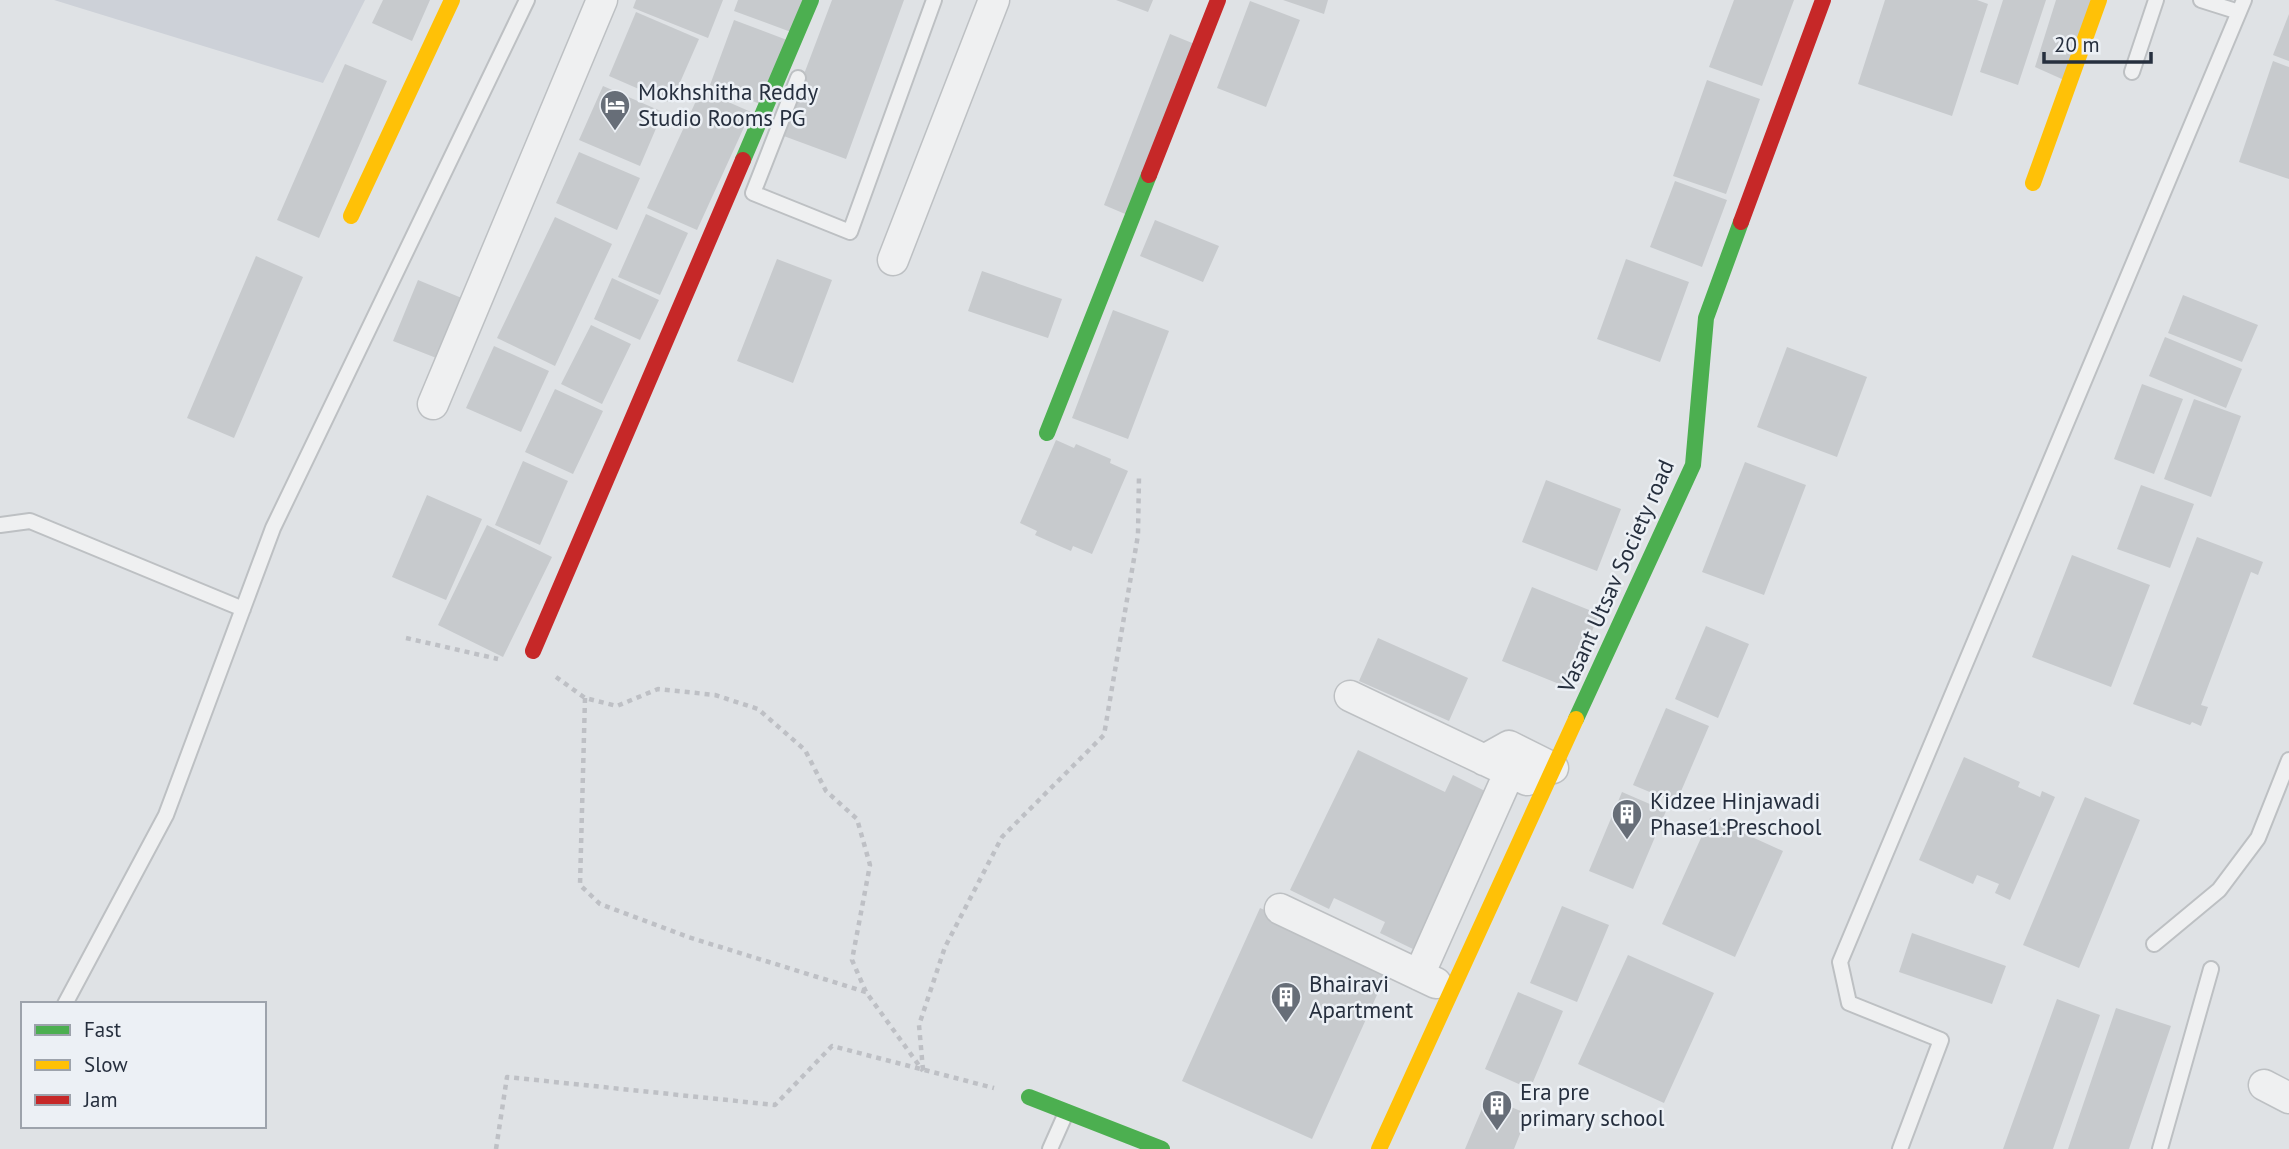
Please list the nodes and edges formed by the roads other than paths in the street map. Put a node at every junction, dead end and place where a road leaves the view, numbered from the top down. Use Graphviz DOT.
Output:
graph roads {
  1 [pos="452,0"];
  2 [pos="527,0"];
  3 [pos="602,0"];
  4 [pos="811,0"];
  5 [pos="934,0"];
  6 [pos="994,0"];
  7 [pos="1218,0"];
  8 [pos="1823,0"];
  9 [pos="2099,0"];
  10 [pos="2157,0"];
  11 [pos="2201,0"];
  12 [pos="2242,6"];
  13 [pos="803,65"];
  14 [pos="2132,72"];
  15 [pos="2033,183"];
  16 [pos="351,216"];
  17 [pos="893,260"];
  18 [pos="433,404"];
  19 [pos="1047,433"];
  20 [pos="0,525"];
  21 [pos="243,609"];
  22 [pos="533,650"];
  23 [pos="1350,696"];
  24 [pos="2289,760"];
  25 [pos="1497,765"];
  26 [pos="1549,778"];
  27 [pos="1280,909"];
  28 [pos="2154,944"];
  29 [pos="2211,969"];
  30 [pos="1419,975"];
  31 [pos="1452,991"];
  32 [pos="66,1002"];
  33 [pos="1029,1097"];
  34 [pos="1066,1111"];
  35 [pos="1050,1149"];
  36 [pos="1162,1149"];
  37 [pos="1378,1149"];
  38 [pos="1900,1149"];
  39 [pos="2160,1149"];
  1 -- 16 [label="street"];
  2 -- 21 [label="lane"];
  3 -- 18 [label="street"];
  4 -- 22 [label="street"];
  5 -- 13 [label="lane"];
  6 -- 17 [label="street"];
  7 -- 19 [label="street"];
  8 -- 26 [label="street, Vasant Utsav Society road"];
  9 -- 15 [label="street"];
  10 -- 14 [label="lane"];
  11 -- 12 [label="lane"];
  12 -- 38 [label="lane"];
  20 -- 21 [label="lane"];
  21 -- 32 [label="lane"];
  23 -- 25 [label="street"];
  24 -- 28 [label="lane"];
  25 -- 26 [label="street"];
  25 -- 30 [label="street"];
  26 -- 31 [label="street, Vasant Utsav Society road"];
  27 -- 30 [label="street"];
  29 -- 39 [label="lane"];
  30 -- 31 [label="street"];
  31 -- 37 [label="street, Vasant Utsav Society road"];
  33 -- 34 [label="street"];
  34 -- 35 [label="lane"];
  34 -- 36 [label="street"];
}
